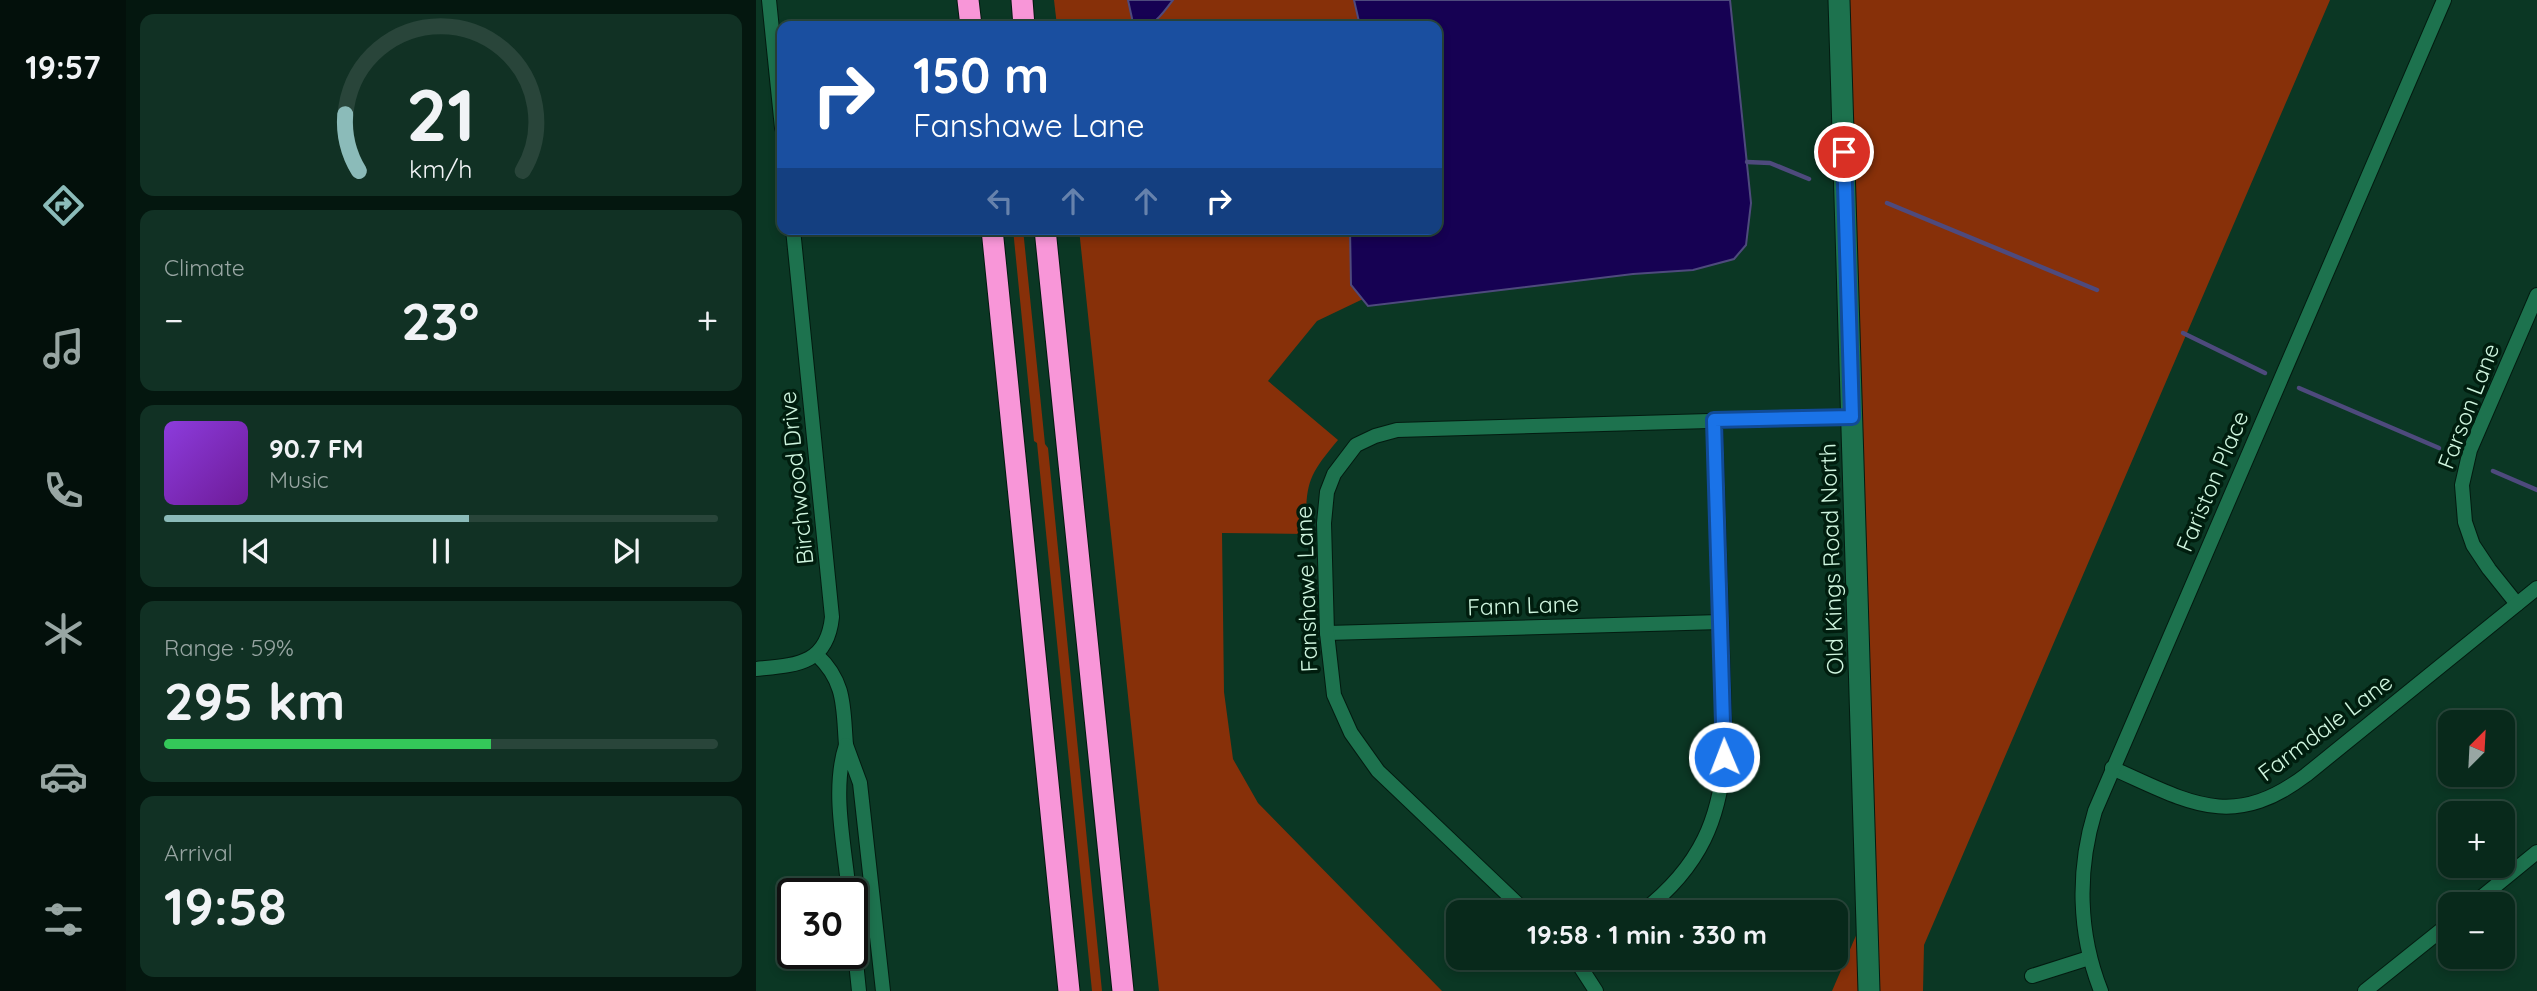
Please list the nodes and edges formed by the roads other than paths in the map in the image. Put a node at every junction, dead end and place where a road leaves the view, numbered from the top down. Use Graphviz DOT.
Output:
graph roads {
  1 [pos="769,0"];
  2 [pos="968,0"];
  3 [pos="1021,0"];
  4 [pos="1839,0"];
  5 [pos="2444,0"];
  6 [pos="970,21"];
  7 [pos="1023,21"];
  8 [pos="777,79"];
  9 [pos="794,235"];
  10 [pos="993,235"];
  11 [pos="1046,235"];
  12 [pos="2537,295"];
  13 [pos="1852,417"];
  14 [pos="1714,420"];
  15 [pos="2537,588"];
  16 [pos="2517,604"];
  17 [pos="1721,622"];
  18 [pos="1327,633"];
  19 [pos="817,654"];
  20 [pos="756,669"];
  21 [pos="846,745"];
  22 [pos="2112,768"];
  23 [pos="2537,852"];
  24 [pos="847,878"];
  25 [pos="2488,892"];
  26 [pos="1513,900"];
  27 [pos="1656,900"];
  28 [pos="2438,933"];
  29 [pos="2090,958"];
  30 [pos="857,969"];
  31 [pos="1584,970"];
  32 [pos="2032,976"];
  33 [pos="859,991"];
  34 [pos="883,991"];
  35 [pos="1069,991"];
  36 [pos="1123,991"];
  37 [pos="1596,991"];
  38 [pos="1869,991"];
  39 [pos="2101,991"];
  40 [pos="2365,991"];
  1 -- 8 [label="street"];
  2 -- 6 [label="highway"];
  3 -- 7 [label="highway"];
  4 -- 13 [label="street, Old Kings Road North"];
  5 -- 22 [label="street, Fariston Place"];
  9 -- 19 [label="street, Birchwood Drive"];
  10 -- 35 [label="highway"];
  11 -- 36 [label="highway"];
  12 -- 16 [label="street, Farson Lane"];
  13 -- 14 [label="street, Fanshawe Lane"];
  13 -- 38 [label="street, Old Kings Road North"];
  14 -- 17 [label="street"];
  14 -- 18 [label="street, Fanshawe Lane"];
  15 -- 16 [label="street, Farmdale Lane"];
  16 -- 22 [label="street, Farmdale Lane"];
  17 -- 18 [label="street, Fann Lane"];
  17 -- 27 [label="street"];
  18 -- 26 [label="street, Fanshawe Lane"];
  19 -- 20 [label="street"];
  19 -- 21 [label="street"];
  21 -- 24 [label="street"];
  21 -- 34 [label="street"];
  22 -- 29 [label="street, Fariston Place"];
  23 -- 25 [label="street"];
  28 -- 40 [label="street"];
  29 -- 32 [label="street"];
  29 -- 39 [label="street, Fariston Place"];
  30 -- 33 [label="street"];
  31 -- 37 [label="street"];
}
